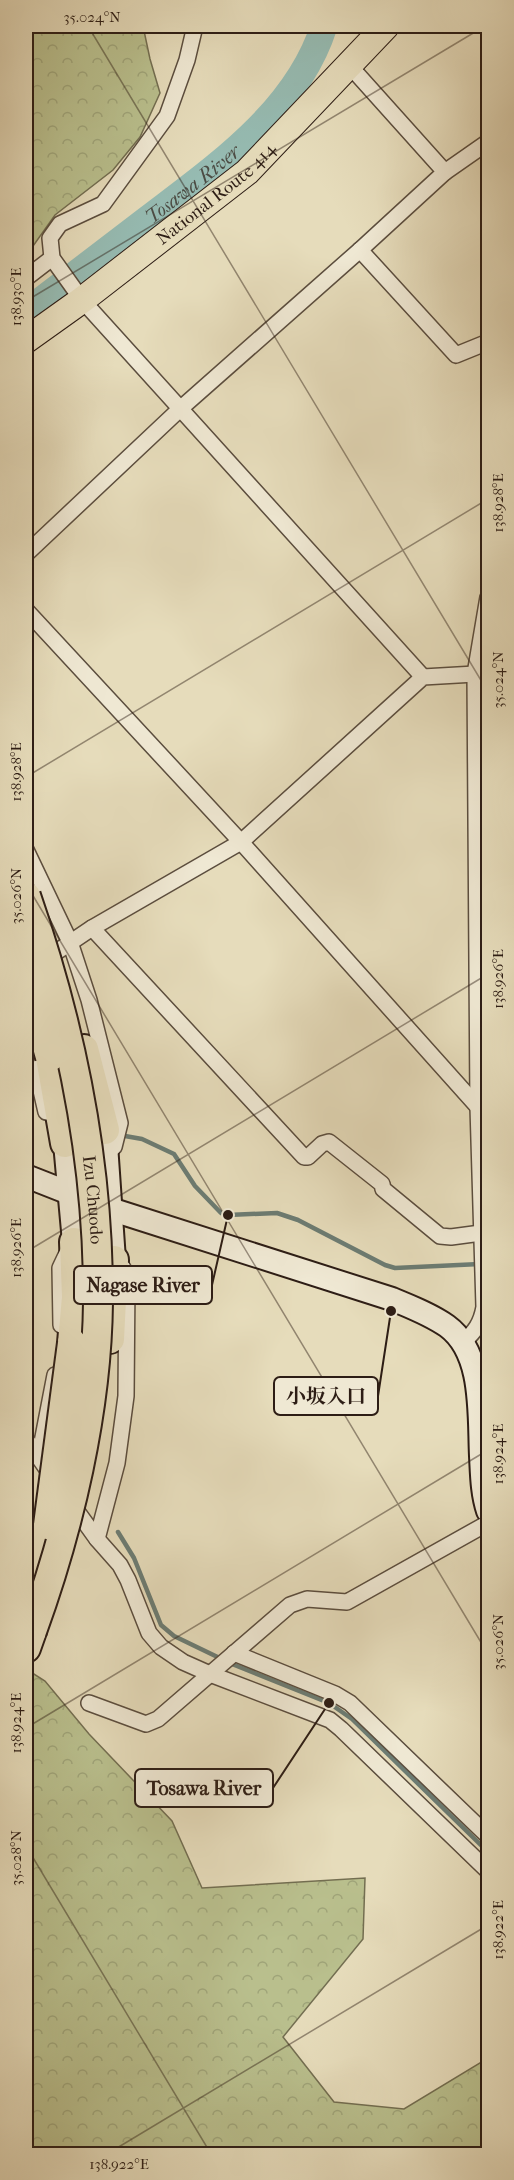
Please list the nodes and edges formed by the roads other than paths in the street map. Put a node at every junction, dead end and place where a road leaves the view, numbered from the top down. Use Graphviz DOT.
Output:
graph roads {
  1 [pos="195,26"];
  2 [pos="386,26"];
  3 [pos="349,65"];
  4 [pos="489,142"];
  5 [pos="445,172"];
  6 [pos="360,250"];
  7 [pos="56,263"];
  8 [pos="26,278"];
  9 [pos="78,295"];
  10 [pos="26,340"];
  11 [pos="489,342"];
  12 [pos="180,409"];
  13 [pos="26,554"];
  14 [pos="489,597"];
  15 [pos="26,610"];
  16 [pos="475,674"];
  17 [pos="423,678"];
  18 [pos="482,771"];
  19 [pos="241,842"];
  20 [pos="26,850"];
  21 [pos="26,881"];
  22 [pos="26,896"];
  23 [pos="26,923"];
  24 [pos="92,928"];
  25 [pos="70,942"];
  26 [pos="483,949"];
  27 [pos="26,972"];
  28 [pos="26,1024"];
  29 [pos="478,1107"];
  30 [pos="105,1130"];
  31 [pos="65,1143"];
  32 [pos="108,1165"];
  33 [pos="26,1176"];
  34 [pos="70,1192"];
  35 [pos="110,1209"];
  36 [pos="484,1229"];
  37 [pos="74,1242"];
  38 [pos="114,1260"];
  39 [pos="463,1343"];
  40 [pos="26,1439"];
  41 [pos="39,1458"];
  42 [pos="489,1510"];
  43 [pos="489,1523"];
  44 [pos="97,1539"];
  45 [pos="42,1574"];
  46 [pos="30,1628"];
  47 [pos="233,1654"];
  48 [pos="213,1671"];
  49 [pos="89,1703"];
  50 [pos="489,1836"];
  51 [pos="489,1871"];
  1 -- 7 [label="street"];
  2 -- 3 [label="highway, National Route 414"];
  3 -- 5 [label="street"];
  3 -- 9 [label="highway, National Route 414"];
  4 -- 5 [label="street"];
  5 -- 6 [label="street"];
  6 -- 11 [label="street"];
  6 -- 12 [label="street"];
  7 -- 8 [label="street"];
  7 -- 9 [label="street"];
  9 -- 10 [label="highway, National Route 414"];
  9 -- 12 [label="street"];
  12 -- 13 [label="street"];
  12 -- 17 [label="street"];
  14 -- 16 [label="street"];
  15 -- 19 [label="street"];
  16 -- 17 [label="street"];
  16 -- 18 [label="street"];
  17 -- 19 [label="street"];
  18 -- 26 [label="street"];
  19 -- 24 [label="street"];
  19 -- 29 [label="street"];
  20 -- 25 [label="street"];
  21 -- 30 [label="highway"];
  22 -- 46 [label="highway, Izu Chuodo, bridge"];
  23 -- 45 [label="highway, Izu Chuodo"];
  24 -- 25 [label="street"];
  24 -- 36 [label="street"];
  25 -- 27 [label="street"];
  25 -- 32 [label="street"];
  26 -- 29 [label="street"];
  27 -- 31 [label="highway, bridge"];
  28 -- 31 [label="street"];
  29 -- 36 [label="street"];
  30 -- 32 [label="main road"];
  31 -- 34 [label="main road"];
  32 -- 35 [label="main road"];
  33 -- 34 [label="main road"];
  34 -- 35 [label="main road"];
  34 -- 37 [label="main road"];
  35 -- 38 [label="main road"];
  35 -- 39 [label="main road"];
  36 -- 39 [label="street"];
  37 -- 41 [label="street"];
  37 -- 45 [label="highway, bridge"];
  38 -- 44 [label="street"];
  38 -- 46 [label="highway"];
  39 -- 42 [label="main road"];
  40 -- 41 [label="street"];
  41 -- 44 [label="street"];
  43 -- 47 [label="street"];
  44 -- 48 [label="street"];
  45 -- 46 [label="highway, Izu Chuodo"];
  47 -- 48 [label="street"];
  47 -- 50 [label="street"];
  48 -- 49 [label="street"];
  48 -- 51 [label="street"];
}
